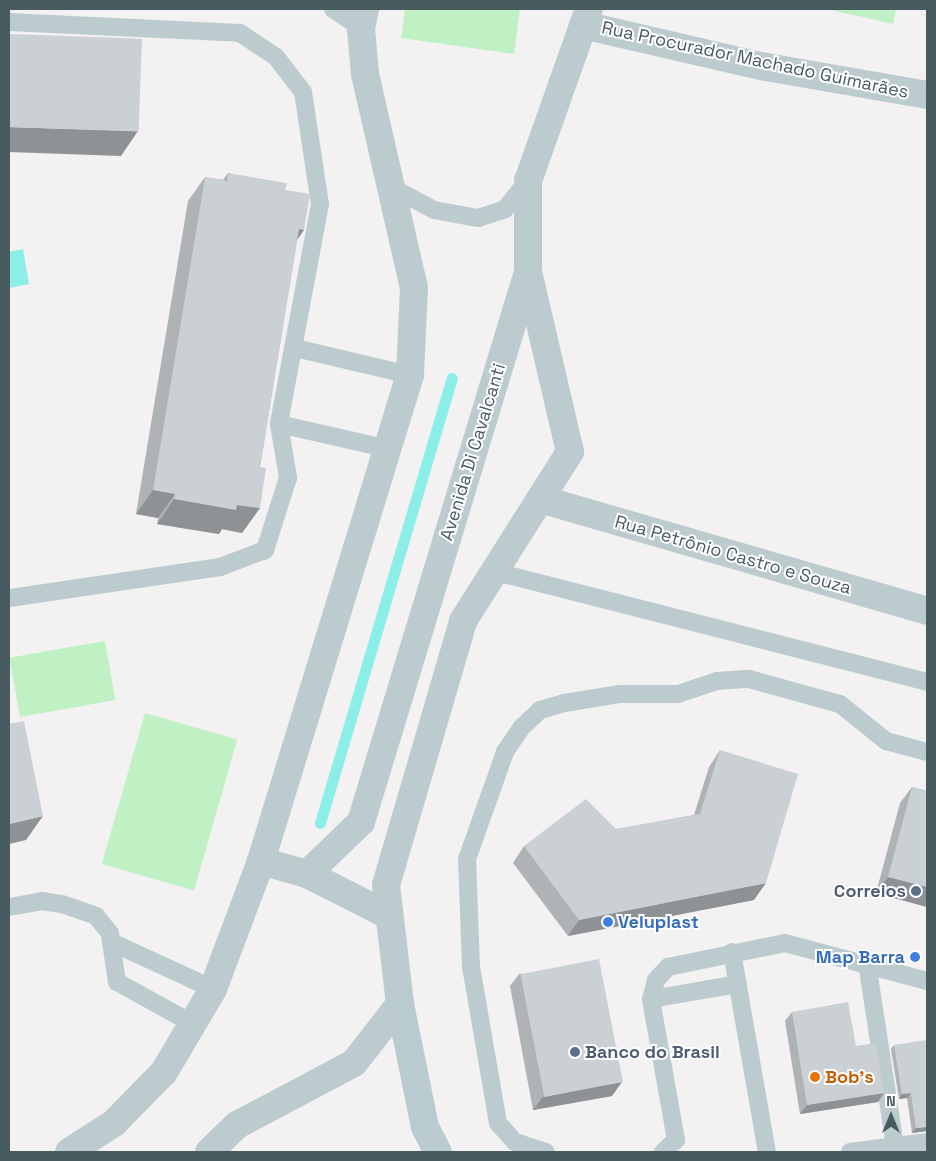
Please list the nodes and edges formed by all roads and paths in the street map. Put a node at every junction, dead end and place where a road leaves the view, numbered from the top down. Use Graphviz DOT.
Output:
graph roads {
  1 [pos="334,9"];
  2 [pos="586,17"];
  3 [pos="363,18"];
  4 [pos="9,22"];
  5 [pos="927,96"];
  6 [pos="528,181"];
  7 [pos="390,187"];
  8 [pos="528,272"];
  9 [pos="295,348"];
  10 [pos="411,368"];
  11 [pos="279,424"];
  12 [pos="389,449"];
  13 [pos="540,499"];
  14 [pos="492,571"];
  15 [pos="9,598"];
  16 [pos="927,611"];
  17 [pos="927,682"];
  18 [pos="927,752"];
  19 [pos="261,861"];
  20 [pos="307,874"];
  21 [pos="9,907"];
  22 [pos="386,914"];
  23 [pos="111,942"];
  24 [pos="732,952"];
  25 [pos="867,964"];
  26 [pos="927,981"];
  27 [pos="738,984"];
  28 [pos="213,989"];
  29 [pos="651,999"];
  30 [pos="400,1004"];
  31 [pos="195,1024"];
  32 [pos="927,1142"];
  33 [pos="891,1149"];
  34 [pos="69,1152"];
  35 [pos="209,1152"];
  36 [pos="438,1152"];
  37 [pos="546,1152"];
  38 [pos="664,1152"];
  39 [pos="767,1152"];
  40 [pos="850,1152"];
  1 -- 3 [label="lane"];
  2 -- 5 [label="street, Rua Procurador Machado Guimarães"];
  2 -- 6 [label="street, Avenida Di Cavalcanti"];
  3 -- 7 [label="street"];
  4 -- 9 [label="lane"];
  6 -- 7 [label="lane"];
  6 -- 8 [label="street, Avenida Di Cavalcanti"];
  7 -- 10 [label="street"];
  8 -- 13 [label="street"];
  8 -- 20 [label="street, Avenida Di Cavalcanti"];
  9 -- 10 [label="lane"];
  9 -- 11 [label="lane"];
  10 -- 12 [label="street"];
  11 -- 12 [label="lane"];
  11 -- 15 [label="lane"];
  12 -- 19 [label="street"];
  13 -- 14 [label="street"];
  13 -- 16 [label="street, Rua Petrônio Castro e Souza"];
  14 -- 17 [label="lane"];
  14 -- 22 [label="street"];
  18 -- 37 [label="lane"];
  19 -- 20 [label="street"];
  19 -- 28 [label="street"];
  20 -- 22 [label="street"];
  21 -- 23 [label="lane"];
  22 -- 30 [label="street"];
  23 -- 28 [label="lane"];
  23 -- 31 [label="lane"];
  24 -- 25 [label="lane"];
  24 -- 27 [label="lane"];
  24 -- 29 [label="lane"];
  25 -- 26 [label="lane"];
  25 -- 33 [label="lane"];
  27 -- 29 [label="lane"];
  27 -- 39 [label="lane"];
  28 -- 31 [label="street"];
  29 -- 38 [label="lane"];
  30 -- 35 [label="street"];
  30 -- 36 [label="main road"];
  31 -- 34 [label="street"];
  32 -- 33 [label="lane"];
  33 -- 40 [label="lane"];
}
